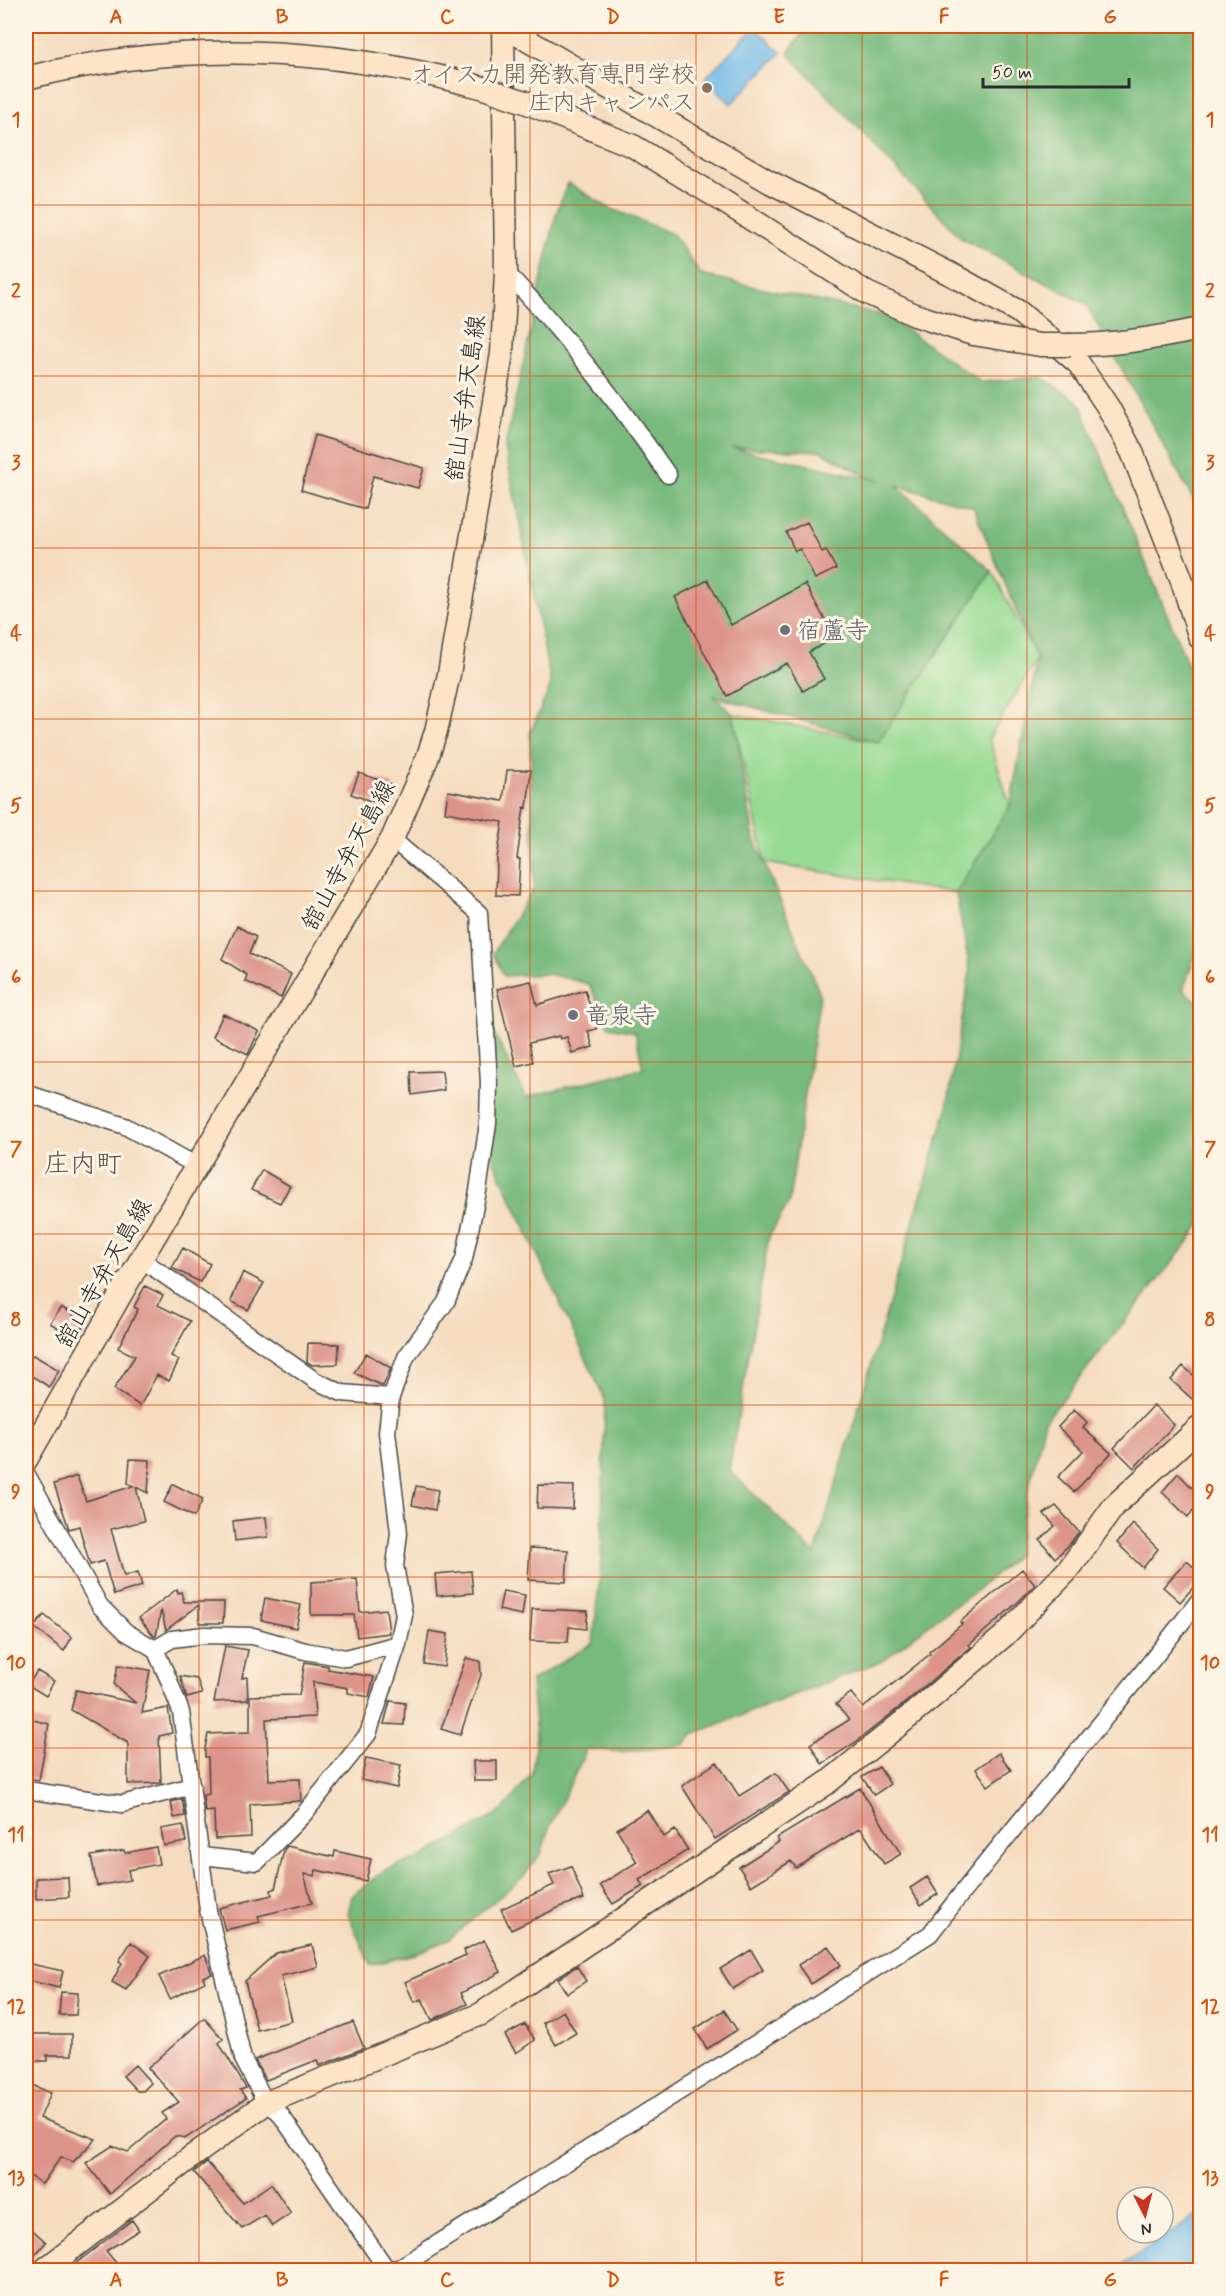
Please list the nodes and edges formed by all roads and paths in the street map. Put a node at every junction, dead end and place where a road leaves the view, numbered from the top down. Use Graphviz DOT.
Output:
graph roads {
  1 [pos="503,26"];
  2 [pos="26,78"];
  3 [pos="506,272"];
  4 [pos="1200,329"];
  5 [pos="668,475"];
  6 [pos="1200,638"];
  7 [pos="392,839"];
  8 [pos="26,1093"];
  9 [pos="197,1166"];
  10 [pos="141,1259"];
  11 [pos="391,1396"];
  12 [pos="1200,1427"];
  13 [pos="26,1460"];
  14 [pos="26,1473"];
  15 [pos="1200,1599"];
  16 [pos="398,1644"];
  17 [pos="154,1649"];
  18 [pos="192,1786"];
  19 [pos="26,1790"];
  20 [pos="201,1856"];
  21 [pos="266,2103"];
  22 [pos="44,2271"];
  1 -- 3 [label="main road, 舘山寺弁天島線"];
  1 -- 6 [label="main road"];
  2 -- 4 [label="main road, bridge"];
  3 -- 5 [label="street"];
  3 -- 7 [label="main road, 舘山寺弁天島線"];
  7 -- 9 [label="main road, 舘山寺弁天島線"];
  7 -- 11 [label="street"];
  8 -- 9 [label="street"];
  9 -- 10 [label="main road, 舘山寺弁天島線"];
  10 -- 11 [label="street"];
  10 -- 13 [label="main road, 舘山寺弁天島線"];
  11 -- 16 [label="street"];
  12 -- 21 [label="main road"];
  14 -- 17 [label="street"];
  15 -- 21 [label="street"];
  16 -- 17 [label="street"];
  16 -- 20 [label="street"];
  17 -- 18 [label="street"];
  18 -- 19 [label="street"];
  18 -- 20 [label="street"];
  20 -- 21 [label="street"];
  21 -- 22 [label="main road"];
}
